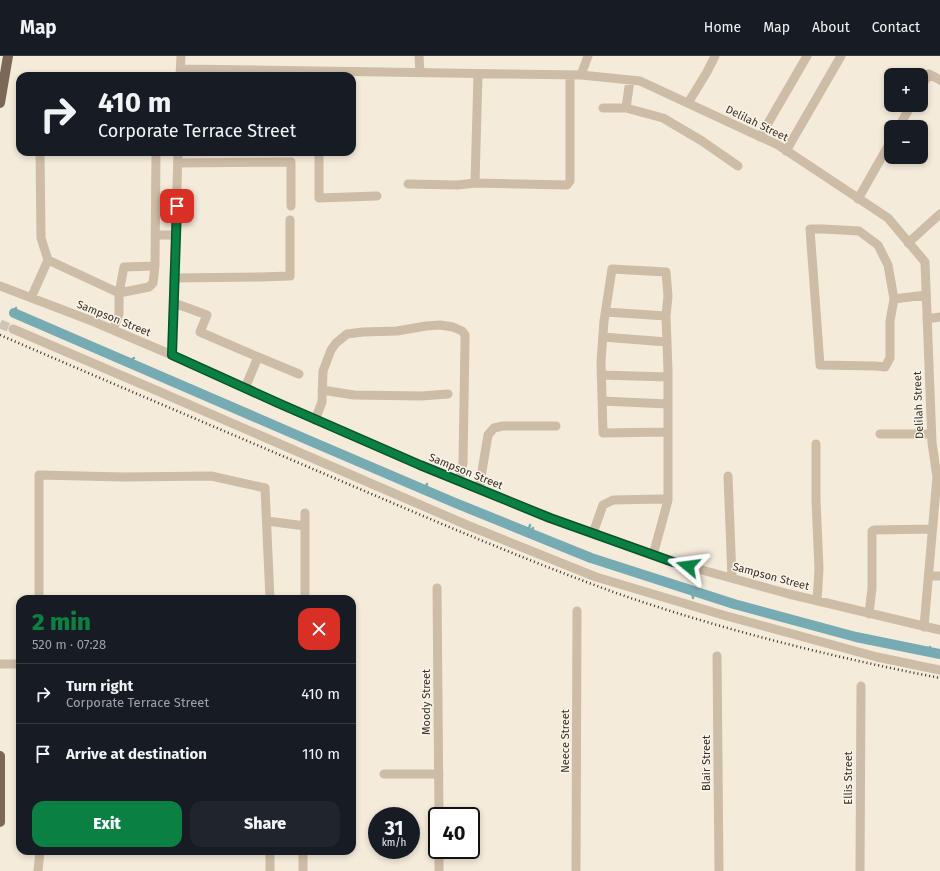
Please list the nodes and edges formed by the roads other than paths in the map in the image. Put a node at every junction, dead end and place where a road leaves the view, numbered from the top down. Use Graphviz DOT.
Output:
graph roads {
  1 [pos="8,56"];
  2 [pos="181,56"];
  3 [pos="419,56"];
  4 [pos="588,56"];
  5 [pos="715,56"];
  6 [pos="807,56"];
  7 [pos="841,56"];
  8 [pos="181,72"];
  9 [pos="420,73"];
  10 [pos="356,74"];
  11 [pos="478,74"];
  12 [pos="570,75"];
  13 [pos="581,75"];
  14 [pos="928,76"];
  15 [pos="630,80"];
  16 [pos="940,80"];
  17 [pos="0,103"];
  18 [pos="688,103"];
  19 [pos="603,108"];
  20 [pos="626,108"];
  21 [pos="760,137"];
  22 [pos="786,150"];
  23 [pos="884,153"];
  24 [pos="40,156"];
  25 [pos="156,156"];
  26 [pos="178,156"];
  27 [pos="319,156"];
  28 [pos="178,163"];
  29 [pos="738,166"];
  30 [pos="475,183"];
  31 [pos="408,184"];
  32 [pos="377,196"];
  33 [pos="858,199"];
  34 [pos="291,206"];
  35 [pos="940,214"];
  36 [pos="290,220"];
  37 [pos="155,235"];
  38 [pos="176,235"];
  39 [pos="908,242"];
  40 [pos="48,260"];
  41 [pos="155,266"];
  42 [pos="175,278"];
  43 [pos="0,286"];
  44 [pos="119,293"];
  45 [pos="926,295"];
  46 [pos="31,298"];
  47 [pos="894,298"];
  48 [pos="174,303"];
  49 [pos="606,312"];
  50 [pos="666,316"];
  51 [pos="940,317"];
  52 [pos="927,319"];
  53 [pos="13,329"];
  54 [pos="113,330"];
  55 [pos="603,337"];
  56 [pos="667,342"];
  57 [pos="172,355"];
  58 [pos="258,357"];
  59 [pos="299,374"];
  60 [pos="601,375"];
  61 [pos="668,377"];
  62 [pos="245,388"];
  63 [pos="322,390"];
  64 [pos="448,394"];
  65 [pos="602,401"];
  66 [pos="668,404"];
  67 [pos="316,420"];
  68 [pos="556,426"];
  69 [pos="668,432"];
  70 [pos="880,434"];
  71 [pos="931,434"];
  72 [pos="816,444"];
  73 [pos="728,476"];
  74 [pos="938,477"];
  75 [pos="459,481"];
  76 [pos="479,489"];
  77 [pos="668,500"];
  78 [pos="305,513"];
  79 [pos="267,521"];
  80 [pos="304,526"];
  81 [pos="932,529"];
  82 [pos="593,533"];
  83 [pos="935,550"];
  84 [pos="653,555"];
  85 [pos="928,576"];
  86 [pos="940,576"];
  87 [pos="732,578"];
  88 [pos="437,588"];
  89 [pos="39,595"];
  90 [pos="270,595"];
  91 [pos="304,595"];
  92 [pos="817,601"];
  93 [pos="577,611"];
  94 [pos="869,614"];
  95 [pos="924,627"];
  96 [pos="940,630"];
  97 [pos="717,656"];
  98 [pos="0,664"];
  99 [pos="16,664"];
  100 [pos="940,670"];
  101 [pos="861,686"];
  102 [pos="0,756"];
  103 [pos="384,774"];
  104 [pos="438,774"];
  105 [pos="439,807"];
  106 [pos="0,815"];
  107 [pos="0,822"];
  108 [pos="40,855"];
  109 [pos="270,855"];
  110 [pos="303,855"];
  111 [pos="439,859"];
  112 [pos="38,871"];
  113 [pos="270,871"];
  114 [pos="303,871"];
  115 [pos="439,871"];
  116 [pos="576,871"];
  117 [pos="719,871"];
  118 [pos="860,871"];
  1 -- 17 [label="main road"];
  2 -- 8 [label="street"];
  3 -- 9 [label="street"];
  4 -- 13 [label="street"];
  5 -- 18 [label="street"];
  6 -- 21 [label="street"];
  7 -- 22 [label="street"];
  9 -- 10 [label="street, Delilah Street"];
  9 -- 11 [label="street, Delilah Street"];
  11 -- 12 [label="street, Delilah Street"];
  11 -- 30 [label="street"];
  12 -- 13 [label="street, Delilah Street"];
  12 -- 30 [label="street"];
  13 -- 15 [label="street, Delilah Street"];
  14 -- 16 [label="street"];
  15 -- 18 [label="street, Delilah Street"];
  15 -- 20 [label="street"];
  18 -- 21 [label="street, Delilah Street"];
  19 -- 20 [label="street"];
  20 -- 29 [label="street"];
  21 -- 22 [label="street, Delilah Street"];
  22 -- 33 [label="street, Delilah Street"];
  23 -- 33 [label="street"];
  24 -- 40 [label="street"];
  25 -- 37 [label="street"];
  26 -- 28 [label="street"];
  27 -- 32 [label="street"];
  28 -- 34 [label="street"];
  28 -- 38 [label="street"];
  30 -- 31 [label="street"];
  33 -- 39 [label="street, Delilah Street"];
  35 -- 39 [label="street"];
  36 -- 42 [label="street"];
  37 -- 38 [label="street"];
  37 -- 41 [label="street"];
  38 -- 42 [label="street"];
  39 -- 45 [label="street, Delilah Street"];
  40 -- 44 [label="street"];
  40 -- 46 [label="street"];
  41 -- 44 [label="street"];
  41 -- 44 [label="street"];
  42 -- 48 [label="street"];
  43 -- 46 [label="street, Sampson Street"];
  44 -- 54 [label="street"];
  45 -- 47 [label="street"];
  45 -- 52 [label="street, Delilah Street"];
  46 -- 54 [label="street, Sampson Street"];
  47 -- 47 [label="street"];
  48 -- 57 [label="street"];
  48 -- 58 [label="street"];
  49 -- 50 [label="street"];
  49 -- 50 [label="street"];
  49 -- 55 [label="street"];
  50 -- 56 [label="street"];
  51 -- 52 [label="street"];
  52 -- 71 [label="street, Delilah Street"];
  53 -- 100 [label="street"];
  54 -- 57 [label="street, Sampson Street"];
  55 -- 56 [label="street"];
  55 -- 60 [label="street"];
  56 -- 61 [label="street"];
  57 -- 62 [label="street, Sampson Street"];
  58 -- 59 [label="street"];
  58 -- 62 [label="street"];
  60 -- 61 [label="street"];
  60 -- 65 [label="street"];
  61 -- 66 [label="street"];
  62 -- 67 [label="street, Sampson Street"];
  63 -- 64 [label="street"];
  63 -- 67 [label="street"];
  63 -- 75 [label="street"];
  65 -- 66 [label="street"];
  65 -- 69 [label="street"];
  66 -- 69 [label="street"];
  67 -- 75 [label="street, Sampson Street"];
  68 -- 76 [label="street"];
  69 -- 77 [label="street"];
  70 -- 71 [label="street"];
  71 -- 74 [label="street, Delilah Street"];
  72 -- 92 [label="street"];
  73 -- 87 [label="street"];
  74 -- 81 [label="street, Delilah Street"];
  75 -- 76 [label="street, Sampson Street"];
  76 -- 82 [label="street, Sampson Street"];
  77 -- 82 [label="street"];
  77 -- 84 [label="street"];
  78 -- 80 [label="street"];
  79 -- 80 [label="street"];
  79 -- 89 [label="street"];
  79 -- 90 [label="street"];
  80 -- 91 [label="street"];
  81 -- 83 [label="street, Delilah Street"];
  81 -- 94 [label="street"];
  82 -- 84 [label="street, Sampson Street"];
  83 -- 85 [label="street, Delilah Street"];
  84 -- 87 [label="street, Sampson Street"];
  85 -- 86 [label="street"];
  85 -- 95 [label="street, Delilah Street"];
  87 -- 92 [label="street, Sampson Street"];
  88 -- 104 [label="street, Moody Street"];
  92 -- 94 [label="street, Sampson Street"];
  93 -- 116 [label="street, Neece Street"];
  94 -- 95 [label="street, Sampson Street"];
  95 -- 96 [label="street, Sampson Street"];
  97 -- 117 [label="street, Blair Street"];
  98 -- 99 [label="street"];
  101 -- 118 [label="street, Ellis Street"];
  102 -- 106 [label="main road"];
  103 -- 104 [label="street"];
  104 -- 105 [label="street, Moody Street"];
  106 -- 107 [label="main road"];
  108 -- 112 [label="street"];
  109 -- 113 [label="street"];
  110 -- 114 [label="street"];
  111 -- 115 [label="street"];
}
